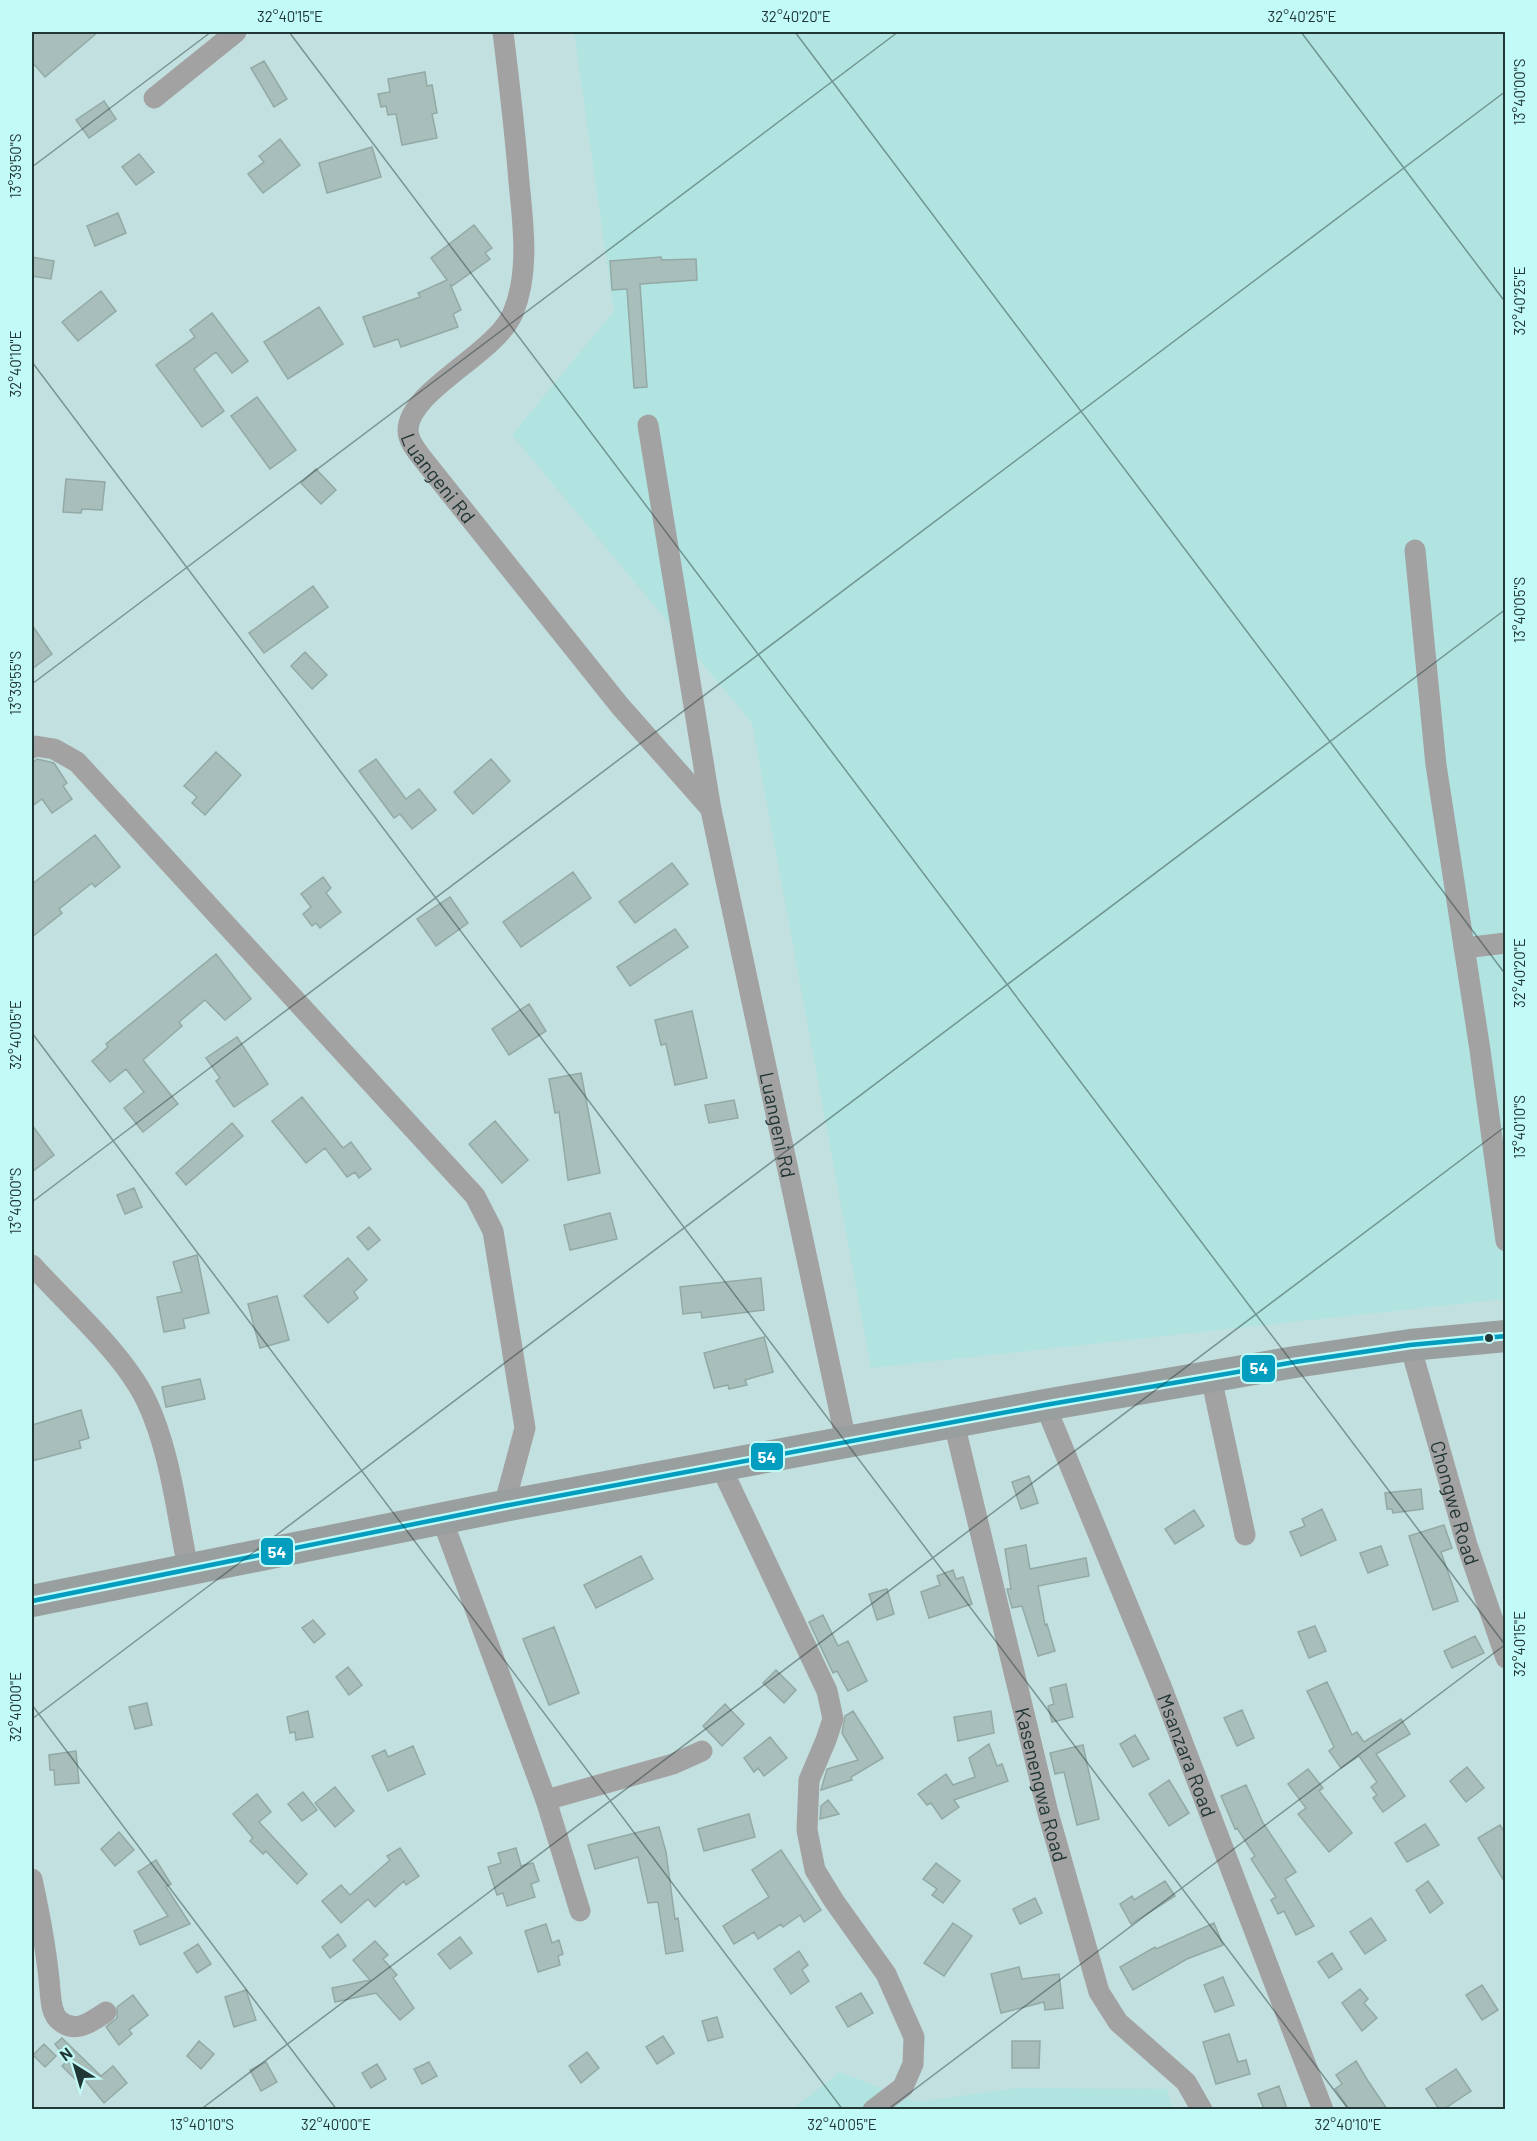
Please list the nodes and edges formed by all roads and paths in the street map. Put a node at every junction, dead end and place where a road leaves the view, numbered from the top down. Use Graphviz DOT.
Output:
graph roads {
  1 [pos="236,32"];
  2 [pos="503,32"];
  3 [pos="154,98"];
  4 [pos="648,425"];
  5 [pos="1414,550"];
  6 [pos="32,748"];
  7 [pos="711,810"];
  8 [pos="1506,943"];
  9 [pos="1464,948"];
  10 [pos="1506,1241"];
  11 [pos="32,1265"];
  12 [pos="1506,1336"];
  13 [pos="1410,1345"];
  14 [pos="1211,1377"];
  15 [pos="1045,1405"];
  16 [pos="954,1423"];
  17 [pos="846,1441"];
  18 [pos="721,1467"];
  19 [pos="504,1506"];
  20 [pos="442,1519"];
  21 [pos="1245,1535"];
  22 [pos="188,1568"];
  23 [pos="32,1601"];
  24 [pos="1506,1658"];
  25 [pos="702,1751"];
  26 [pos="546,1800"];
  27 [pos="32,1879"];
  28 [pos="580,1911"];
  29 [pos="106,2012"];
  30 [pos="873,2109"];
  31 [pos="1202,2109"];
  32 [pos="1323,2109"];
  1 -- 3 [label="street"];
  2 -- 7 [label="street, Luangeni Rd"];
  4 -- 7 [label="street, Luangeni Rd"];
  5 -- 9 [label="street"];
  6 -- 19 [label="street"];
  7 -- 17 [label="street, Luangeni Rd"];
  8 -- 9 [label="street"];
  9 -- 10 [label="street"];
  11 -- 22 [label="street"];
  12 -- 13 [label="highway"];
  13 -- 14 [label="highway"];
  13 -- 24 [label="street, Chongwe Road"];
  14 -- 15 [label="highway"];
  14 -- 21 [label="street"];
  15 -- 16 [label="highway"];
  15 -- 32 [label="street, Msanzara Road"];
  16 -- 17 [label="highway"];
  16 -- 31 [label="street, Kasenengwa Road"];
  17 -- 18 [label="highway"];
  18 -- 19 [label="highway"];
  18 -- 30 [label="street"];
  19 -- 20 [label="highway"];
  20 -- 22 [label="highway"];
  20 -- 26 [label="street"];
  22 -- 23 [label="highway"];
  25 -- 26 [label="street"];
  26 -- 28 [label="street"];
  27 -- 29 [label="street"];
}
